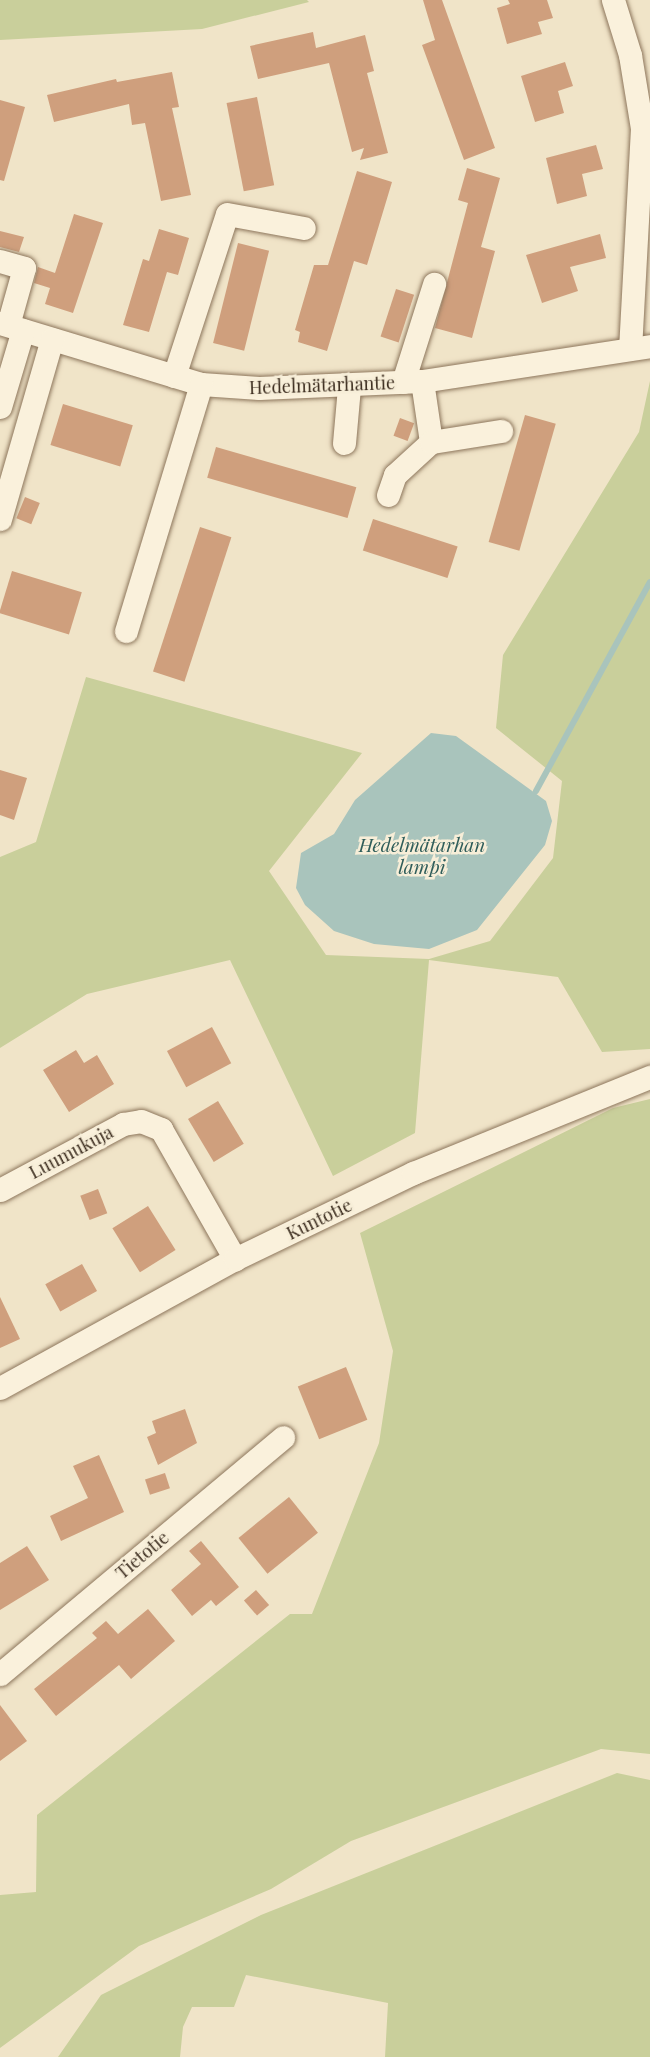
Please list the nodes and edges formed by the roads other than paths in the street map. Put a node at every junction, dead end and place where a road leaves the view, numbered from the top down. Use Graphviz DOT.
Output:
graph roads {
  1 [pos="613,0"];
  2 [pos="304,228"];
  3 [pos="0,261"];
  4 [pos="434,284"];
  5 [pos="10,326"];
  6 [pos="52,339"];
  7 [pos="640,347"];
  8 [pos="174,376"];
  9 [pos="413,382"];
  10 [pos="201,384"];
  11 [pos="349,387"];
  12 [pos="0,407"];
  13 [pos="501,431"];
  14 [pos="431,442"];
  15 [pos="344,443"];
  16 [pos="388,495"];
  17 [pos="0,519"];
  18 [pos="126,631"];
  19 [pos="650,1077"];
  20 [pos="0,1190"];
  21 [pos="235,1259"];
  22 [pos="0,1388"];
  23 [pos="283,1437"];
  24 [pos="0,1674"];
  1 -- 7 [label="street"];
  2 -- 8 [label="street"];
  3 -- 5 [label="street"];
  4 -- 9 [label="street"];
  5 -- 6 [label="street, Hedelmätarhantie"];
  5 -- 12 [label="street"];
  6 -- 8 [label="street, Hedelmätarhantie"];
  6 -- 17 [label="street"];
  7 -- 9 [label="street, Hedelmätarhantie"];
  8 -- 10 [label="street, Hedelmätarhantie"];
  9 -- 11 [label="street, Hedelmätarhantie"];
  9 -- 14 [label="street"];
  10 -- 11 [label="street, Hedelmätarhantie"];
  10 -- 18 [label="street"];
  11 -- 15 [label="street"];
  13 -- 14 [label="street"];
  14 -- 16 [label="street"];
  19 -- 21 [label="street, Kuntotie"];
  20 -- 21 [label="street, Luumukuja"];
  21 -- 22 [label="street, Kuntotie"];
  23 -- 24 [label="street, Tietotie"];
}
